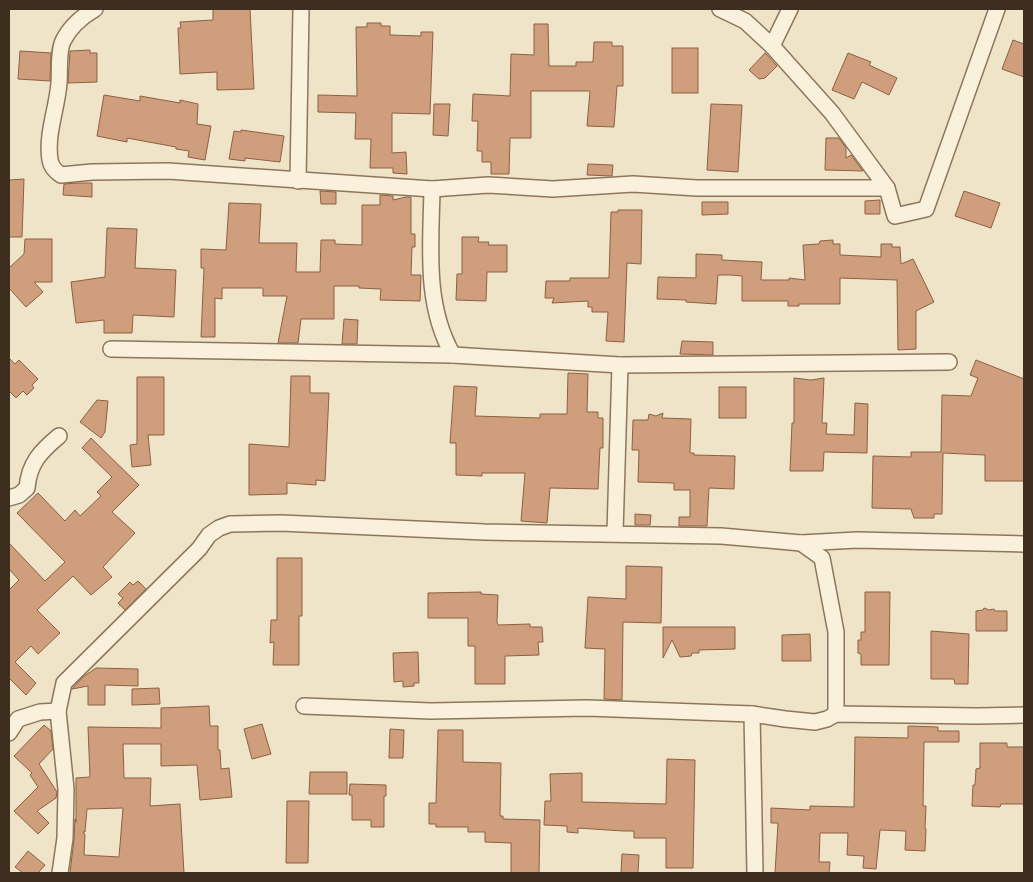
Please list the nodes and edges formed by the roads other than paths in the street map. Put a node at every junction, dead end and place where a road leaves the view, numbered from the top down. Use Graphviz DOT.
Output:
graph roads {
  1 [pos="95,9"];
  2 [pos="302,9"];
  3 [pos="720,9"];
  4 [pos="790,9"];
  5 [pos="997,9"];
  6 [pos="742,15"];
  7 [pos="772,46"];
  8 [pos="298,181"];
  9 [pos="887,188"];
  10 [pos="432,189"];
  11 [pos="111,349"];
  12 [pos="453,355"];
  13 [pos="949,362"];
  14 [pos="620,365"];
  15 [pos="59,436"];
  16 [pos="9,498"];
  17 [pos="615,533"];
  18 [pos="838,542"];
  19 [pos="801,543"];
  20 [pos="1024,544"];
  21 [pos="822,558"];
  22 [pos="304,706"];
  23 [pos="58,711"];
  24 [pos="752,714"];
  25 [pos="836,714"];
  26 [pos="1024,715"];
  27 [pos="9,733"];
  28 [pos="60,873"];
  29 [pos="755,873"];
  1 -- 8 [label="street"];
  2 -- 8 [label="street"];
  3 -- 6 [label="street"];
  4 -- 7 [label="street"];
  5 -- 9 [label="street"];
  6 -- 7 [label="street"];
  7 -- 9 [label="street"];
  8 -- 10 [label="street"];
  9 -- 10 [label="street"];
  10 -- 12 [label="street"];
  11 -- 12 [label="street"];
  12 -- 14 [label="street"];
  13 -- 14 [label="street"];
  14 -- 17 [label="street"];
  15 -- 16 [label="street"];
  17 -- 19 [label="street"];
  17 -- 23 [label="street"];
  18 -- 19 [label="street"];
  18 -- 20 [label="street"];
  18 -- 21 [label="street"];
  19 -- 21 [label="street"];
  21 -- 25 [label="street"];
  22 -- 24 [label="street"];
  23 -- 27 [label="street"];
  23 -- 28 [label="street"];
  24 -- 25 [label="street"];
  24 -- 29 [label="street"];
  25 -- 26 [label="street"];
}
